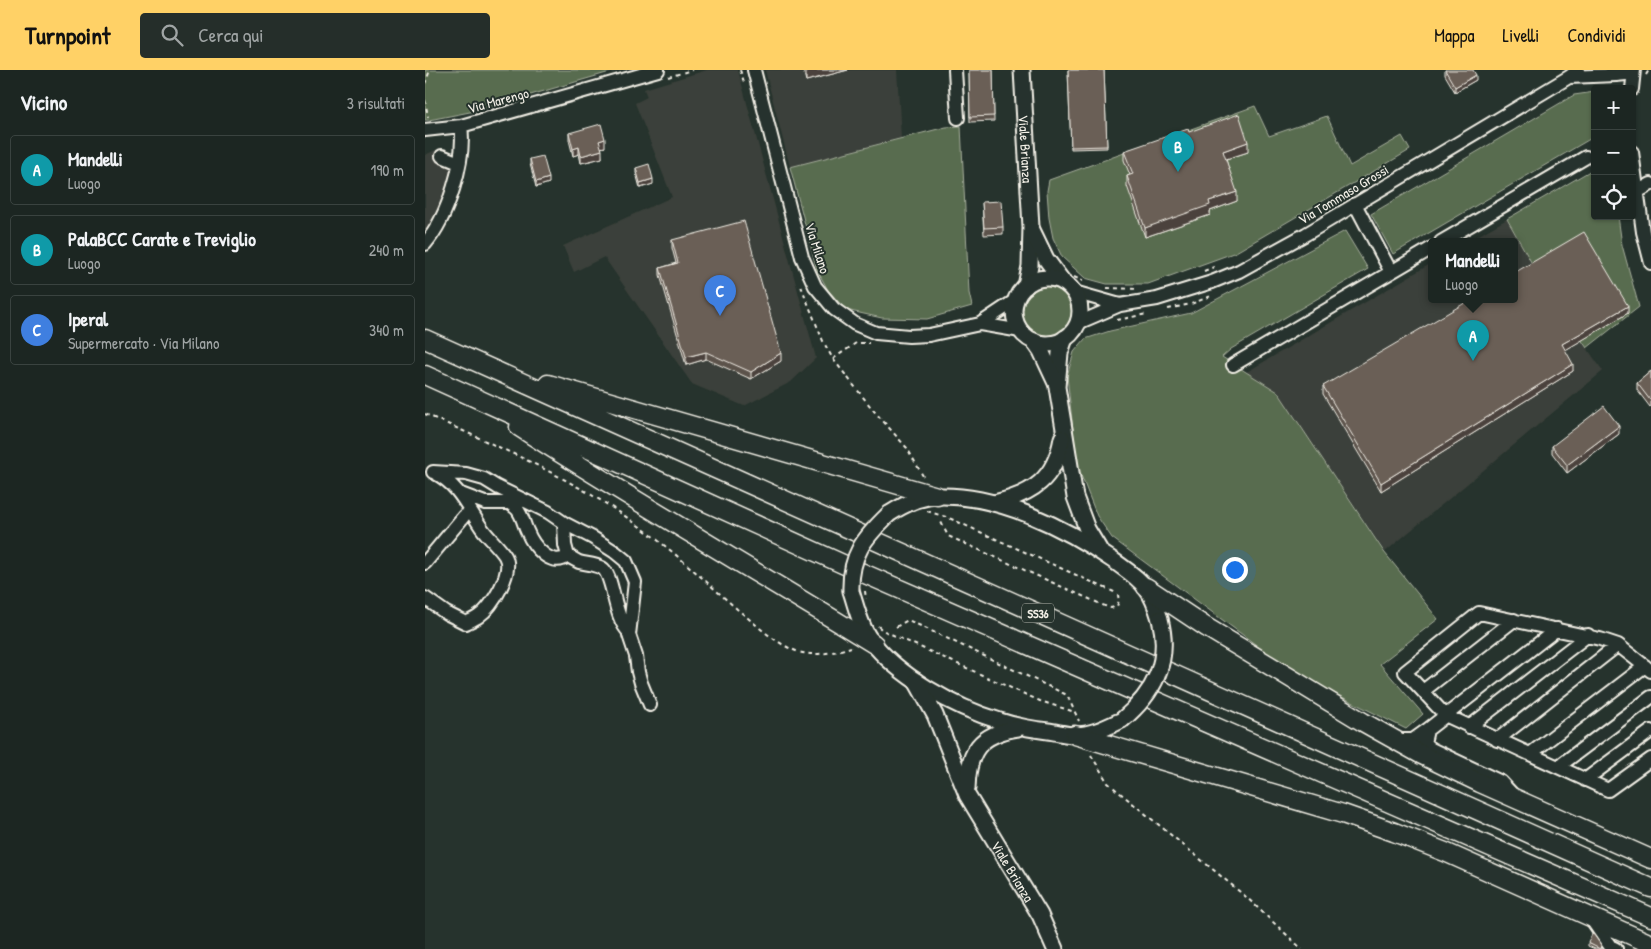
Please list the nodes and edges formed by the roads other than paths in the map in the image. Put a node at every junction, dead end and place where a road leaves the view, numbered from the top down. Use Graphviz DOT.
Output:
graph roads {
  1 [pos="658,70"];
  2 [pos="754,70"];
  3 [pos="955,70"];
  4 [pos="1022,70"];
  5 [pos="1623,72"];
  6 [pos="1574,74"];
  7 [pos="1626,85"];
  8 [pos="1630,85"];
  9 [pos="959,118"];
  10 [pos="461,126"];
  11 [pos="427,130"];
  12 [pos="442,156"];
  13 [pos="1586,157"];
  14 [pos="459,163"];
  15 [pos="1635,175"];
  16 [pos="1651,184"];
  17 [pos="1637,192"];
  18 [pos="1355,204"];
  19 [pos="1031,227"];
  20 [pos="1448,238"];
  21 [pos="425,244"];
  22 [pos="1428,250"];
  23 [pos="1651,263"];
  24 [pos="1391,272"];
  25 [pos="1073,283"];
  26 [pos="1026,286"];
  27 [pos="1016,300"];
  28 [pos="1120,305"];
  29 [pos="1078,323"];
  30 [pos="980,324"];
  31 [pos="1021,331"];
  32 [pos="1065,338"];
  33 [pos="425,339"];
  34 [pos="1033,341"];
  35 [pos="1233,365"];
  36 [pos="486,366"];
  37 [pos="425,374"];
  38 [pos="1057,387"];
  39 [pos="468,394"];
  40 [pos="1063,429"];
  41 [pos="429,471"];
  42 [pos="461,494"];
  43 [pos="937,496"];
  44 [pos="527,502"];
  45 [pos="993,503"];
  46 [pos="511,504"];
  47 [pos="464,516"];
  48 [pos="564,523"];
  49 [pos="1099,551"];
  50 [pos="568,556"];
  51 [pos="425,563"];
  52 [pos="1145,587"];
  53 [pos="425,598"];
  54 [pos="1514,620"];
  55 [pos="1557,629"];
  56 [pos="629,632"];
  57 [pos="1588,636"];
  58 [pos="874,644"];
  59 [pos="1618,645"];
  60 [pos="1648,669"];
  61 [pos="916,680"];
  62 [pos="1423,691"];
  63 [pos="1651,697"];
  64 [pos="650,705"];
  65 [pos="1445,715"];
  66 [pos="1025,727"];
  67 [pos="1469,727"];
  68 [pos="1078,729"];
  69 [pos="1427,730"];
  70 [pos="1651,731"];
  71 [pos="1396,740"];
  72 [pos="1497,740"];
  73 [pos="1529,754"];
  74 [pos="1651,758"];
  75 [pos="1558,767"];
  76 [pos="1585,780"];
  77 [pos="967,795"];
  78 [pos="1517,800"];
  79 [pos="1651,859"];
  80 [pos="1651,888"];
  81 [pos="1590,917"];
  82 [pos="1651,918"];
  83 [pos="1651,944"];
  84 [pos="1055,949"];
  85 [pos="1616,949"];
  1 -- 10 [label="street, Via Marengo"];
  2 -- 30 [label="street, Via Milano"];
  3 -- 9 [label="street"];
  4 -- 19 [label="main road, Viale Brianza"];
  5 -- 6 [label="street"];
  5 -- 7 [label="street"];
  5 -- 8 [label="street"];
  6 -- 18 [label="street, Via Tommaso Grossi"];
  10 -- 11 [label="street, Via Marengo"];
  10 -- 14 [label="street, Via Marengo"];
  12 -- 14 [label="street"];
  13 -- 20 [label="street"];
  14 -- 21 [label="street, Via Marengo"];
  15 -- 17 [label="street"];
  16 -- 17 [label="street"];
  17 -- 23 [label="street"];
  18 -- 24 [label="street"];
  18 -- 28 [label="street, Via Tommaso Grossi"];
  19 -- 25 [label="main road, Viale Brianza"];
  19 -- 26 [label="main road, Viale Brianza"];
  22 -- 24 [label="street"];
  24 -- 35 [label="street"];
  25 -- 26 [label="main road"];
  25 -- 28 [label="street, Via Tommaso Grossi"];
  25 -- 29 [label="main road"];
  26 -- 27 [label="main road"];
  27 -- 30 [label="street, Via Milano"];
  27 -- 31 [label="main road"];
  28 -- 29 [label="street, Via Tommaso Grossi"];
  29 -- 32 [label="main road"];
  30 -- 31 [label="street, Via Milano"];
  31 -- 34 [label="main road"];
  32 -- 34 [label="main road"];
  32 -- 38 [label="main road"];
  33 -- 36 [label="highway, SS36"];
  34 -- 38 [label="main road"];
  36 -- 43 [label="highway"];
  36 -- 80 [label="highway, SS36"];
  37 -- 39 [label="highway, SS36"];
  38 -- 40 [label="main road"];
  39 -- 58 [label="highway"];
  39 -- 82 [label="highway, SS36"];
  40 -- 45 [label="main road"];
  40 -- 49 [label="main road"];
  41 -- 42 [label="street"];
  41 -- 44 [label="street"];
  42 -- 46 [label="street"];
  42 -- 53 [label="street"];
  43 -- 45 [label="main road"];
  43 -- 58 [label="main road, bridge"];
  44 -- 46 [label="street"];
  44 -- 48 [label="street"];
  45 -- 49 [label="main road"];
  46 -- 50 [label="street"];
  47 -- 51 [label="street"];
  48 -- 50 [label="street"];
  48 -- 56 [label="street"];
  49 -- 52 [label="main road"];
  50 -- 56 [label="street"];
  52 -- 68 [label="main road, bridge"];
  52 -- 71 [label="highway"];
  54 -- 55 [label="street"];
  54 -- 62 [label="street"];
  54 -- 62 [label="street"];
  55 -- 57 [label="street"];
  55 -- 65 [label="street"];
  56 -- 64 [label="street"];
  57 -- 59 [label="street"];
  57 -- 67 [label="street"];
  58 -- 61 [label="main road"];
  59 -- 60 [label="street"];
  59 -- 72 [label="street"];
  60 -- 73 [label="street"];
  61 -- 66 [label="main road"];
  61 -- 77 [label="main road, Viale Brianza"];
  62 -- 65 [label="street"];
  63 -- 75 [label="street"];
  65 -- 67 [label="street"];
  65 -- 69 [label="street"];
  66 -- 68 [label="main road"];
  66 -- 77 [label="main road"];
  67 -- 72 [label="street"];
  68 -- 81 [label="highway"];
  69 -- 71 [label="street"];
  69 -- 78 [label="street"];
  70 -- 76 [label="street"];
  71 -- 78 [label="highway"];
  72 -- 73 [label="street"];
  73 -- 75 [label="street"];
  74 -- 76 [label="street"];
  75 -- 76 [label="street"];
  77 -- 84 [label="main road, Viale Brianza"];
  78 -- 79 [label="highway"];
  81 -- 83 [label="highway"];
  81 -- 85 [label="street"];
}
